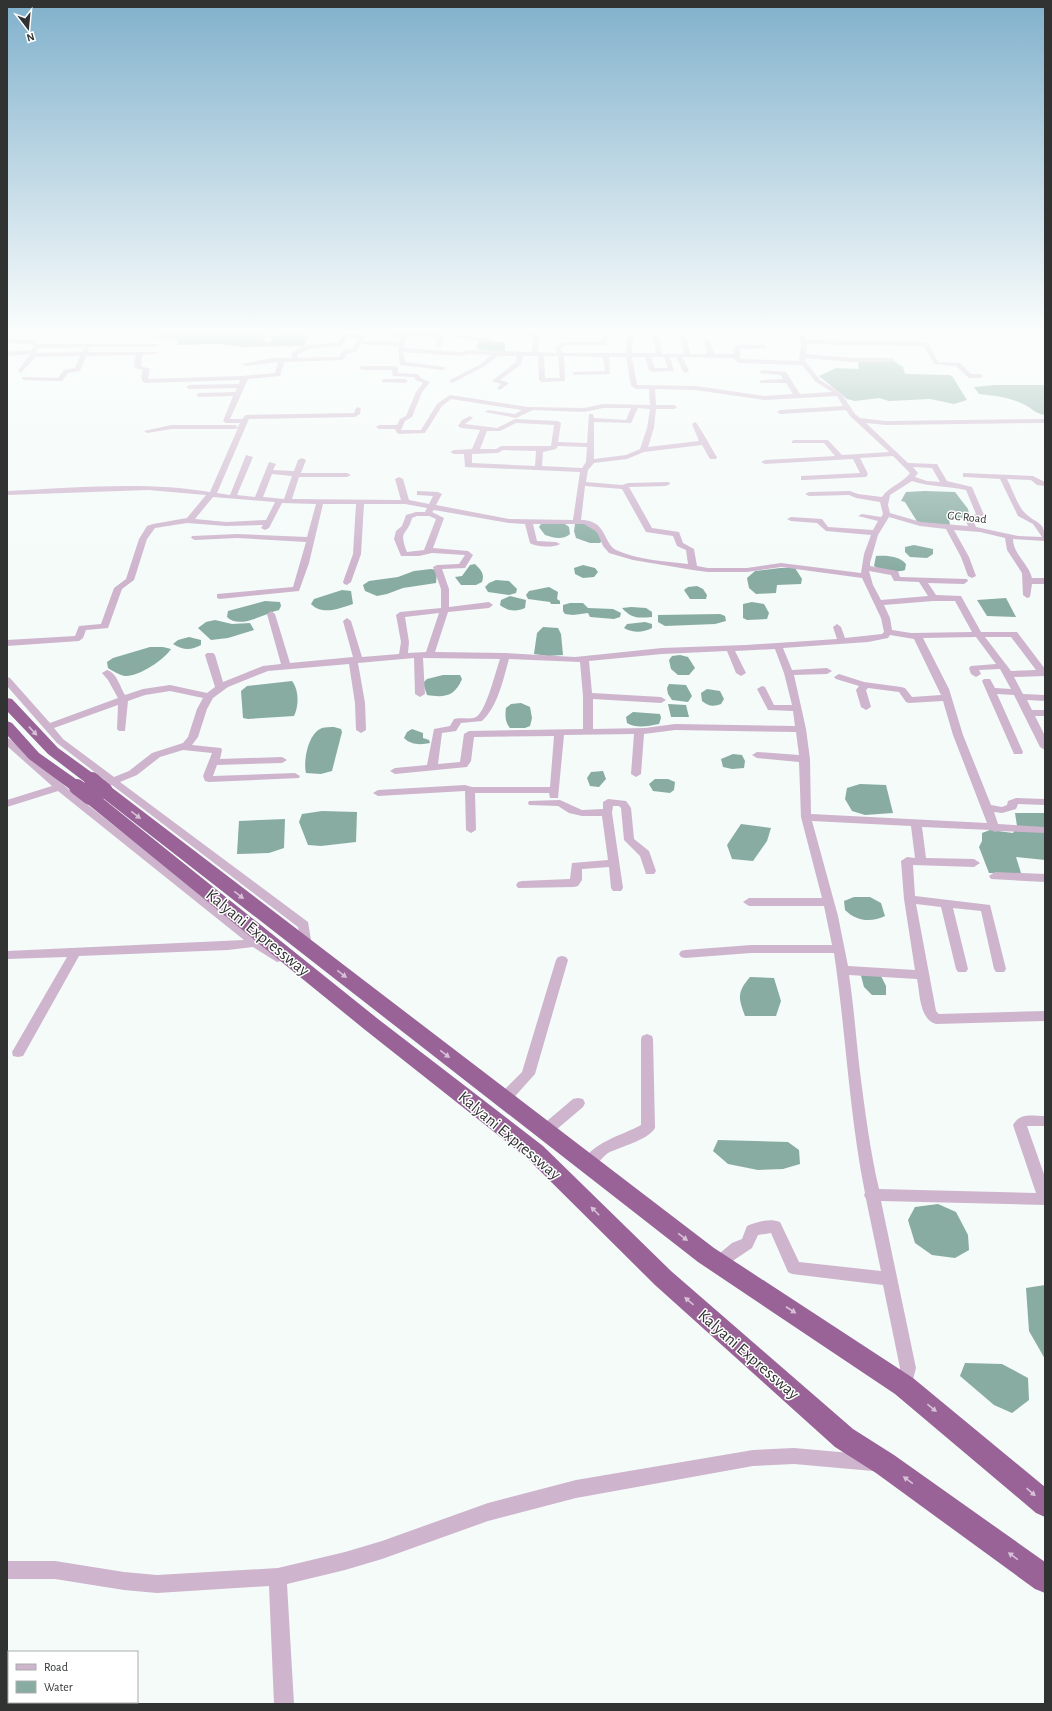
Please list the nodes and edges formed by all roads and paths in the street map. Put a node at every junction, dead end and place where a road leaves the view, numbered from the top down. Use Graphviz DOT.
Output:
graph roads {
  1 [pos="230,412"];
  2 [pos="273,412"];
  3 [pos="357,412"];
  4 [pos="411,412"];
  5 [pos="435,412"];
  6 [pos="488,412"];
  7 [pos="523,412"];
  8 [pos="591,412"];
  9 [pos="633,412"];
  10 [pos="653,412"];
  11 [pos="851,412"];
  12 [pos="269,416"];
  13 [pos="470,418"];
  14 [pos="591,420"];
  15 [pos="858,420"];
  16 [pos="1045,421"];
  17 [pos="243,424"];
  18 [pos="695,424"];
  19 [pos="379,427"];
  20 [pos="399,427"];
  21 [pos="484,429"];
  22 [pos="146,430"];
  23 [pos="794,442"];
  24 [pos="704,443"];
  25 [pos="554,444"];
  26 [pos="590,445"];
  27 [pos="543,449"];
  28 [pos="643,450"];
  29 [pos="498,451"];
  30 [pos="454,452"];
  31 [pos="472,452"];
  32 [pos="895,454"];
  33 [pos="713,456"];
  34 [pos="855,456"];
  35 [pos="249,457"];
  36 [pos="840,457"];
  37 [pos="302,460"];
  38 [pos="590,462"];
  39 [pos="765,462"];
  40 [pos="272,464"];
  41 [pos="906,465"];
  42 [pos="500,466"];
  43 [pos="538,467"];
  44 [pos="584,470"];
  45 [pos="268,472"];
  46 [pos="296,474"];
  47 [pos="348,475"];
  48 [pos="966,475"];
  49 [pos="1002,476"];
  50 [pos="804,478"];
  51 [pos="911,478"];
  52 [pos="399,479"];
  53 [pos="582,484"];
  54 [pos="666,484"];
  55 [pos="1045,484"];
  56 [pos="948,485"];
  57 [pos="625,487"];
  58 [pos="7,493"];
  59 [pos="420,493"];
  60 [pos="809,494"];
  61 [pos="212,495"];
  62 [pos="233,498"];
  63 [pos="258,499"];
  64 [pos="284,500"];
  65 [pos="885,500"];
  66 [pos="320,501"];
  67 [pos="360,501"];
  68 [pos="405,502"];
  69 [pos="431,510"];
  70 [pos="862,516"];
  71 [pos="885,517"];
  72 [pos="791,520"];
  73 [pos="188,521"];
  74 [pos="577,521"];
  75 [pos="267,522"];
  76 [pos="529,523"];
  77 [pos="949,527"];
  78 [pos="972,529"];
  79 [pos="876,533"];
  80 [pos="1045,535"];
  81 [pos="1009,536"];
  82 [pos="262,537"];
  83 [pos="194,538"];
  84 [pos="1045,539"];
  85 [pos="311,540"];
  86 [pos="556,544"];
  87 [pos="429,551"];
  88 [pos="693,568"];
  89 [pos="866,572"];
  90 [pos="922,580"];
  91 [pos="1028,580"];
  92 [pos="1045,581"];
  93 [pos="347,582"];
  94 [pos="1027,595"];
  95 [pos="220,596"];
  96 [pos="933,598"];
  97 [pos="879,603"];
  98 [pos="490,605"];
  99 [pos="445,609"];
  100 [pos="270,614"];
  101 [pos="347,621"];
  102 [pos="837,627"];
  103 [pos="888,632"];
  104 [pos="979,635"];
  105 [pos="917,636"];
  106 [pos="842,641"];
  107 [pos="7,643"];
  108 [pos="778,646"];
  109 [pos="730,649"];
  110 [pos="210,655"];
  111 [pos="418,655"];
  112 [pos="430,655"];
  113 [pos="403,656"];
  114 [pos="506,656"];
  115 [pos="584,659"];
  116 [pos="355,660"];
  117 [pos="286,666"];
  118 [pos="1002,666"];
  119 [pos="826,671"];
  120 [pos="107,673"];
  121 [pos="741,673"];
  122 [pos="789,673"];
  123 [pos="1044,673"];
  124 [pos="976,674"];
  125 [pos="1008,674"];
  126 [pos="839,677"];
  127 [pos="7,680"];
  128 [pos="987,681"];
  129 [pos="865,685"];
  130 [pos="220,688"];
  131 [pos="762,689"];
  132 [pos="991,691"];
  133 [pos="420,694"];
  134 [pos="1019,695"];
  135 [pos="209,696"];
  136 [pos="588,696"];
  137 [pos="946,698"];
  138 [pos="1045,698"];
  139 [pos="123,699"];
  140 [pos="661,700"];
  141 [pos="7,702"];
  142 [pos="866,707"];
  143 [pos="797,708"];
  144 [pos="1028,712"];
  145 [pos="1045,713"];
  146 [pos="7,726"];
  147 [pos="49,727"];
  148 [pos="1041,727"];
  149 [pos="801,729"];
  150 [pos="122,730"];
  151 [pos="362,730"];
  152 [pos="639,731"];
  153 [pos="588,732"];
  154 [pos="559,733"];
  155 [pos="7,741"];
  156 [pos="184,747"];
  157 [pos="1045,748"];
  158 [pos="1018,752"];
  159 [pos="758,755"];
  160 [pos="805,759"];
  161 [pos="282,760"];
  162 [pos="214,762"];
  163 [pos="432,768"];
  164 [pos="395,771"];
  165 [pos="636,774"];
  166 [pos="295,776"];
  167 [pos="60,787"];
  168 [pos="91,789"];
  169 [pos="470,790"];
  170 [pos="554,790"];
  171 [pos="378,794"];
  172 [pos="1045,802"];
  173 [pos="533,803"];
  174 [pos="554,803"];
  175 [pos="7,804"];
  176 [pos="987,808"];
  177 [pos="607,812"];
  178 [pos="806,818"];
  179 [pos="916,824"];
  180 [pos="995,829"];
  181 [pos="471,830"];
  182 [pos="1045,830"];
  183 [pos="921,861"];
  184 [pos="614,863"];
  185 [pos="974,863"];
  186 [pos="650,871"];
  187 [pos="995,876"];
  188 [pos="1045,878"];
  189 [pos="522,885"];
  190 [pos="617,888"];
  191 [pos="910,899"];
  192 [pos="749,902"];
  193 [pos="828,902"];
  194 [pos="946,904"];
  195 [pos="255,943"];
  196 [pos="839,949"];
  197 [pos="75,953"];
  198 [pos="685,954"];
  199 [pos="7,955"];
  200 [pos="287,956"];
  201 [pos="562,960"];
  202 [pos="962,969"];
  203 [pos="1000,969"];
  204 [pos="842,970"];
  205 [pos="922,975"];
  206 [pos="1045,1016"];
  207 [pos="647,1039"];
  208 [pos="18,1052"];
  209 [pos="504,1099"];
  210 [pos="578,1103"];
  211 [pos="1045,1121"];
  212 [pos="545,1131"];
  213 [pos="588,1164"];
  214 [pos="871,1195"];
  215 [pos="1045,1199"];
  216 [pos="719,1263"];
  217 [pos="889,1278"];
  218 [pos="904,1386"];
  219 [pos="885,1464"];
  220 [pos="1045,1504"];
  221 [pos="7,1570"];
  222 [pos="278,1577"];
  223 [pos="1045,1579"];
  224 [pos="284,1704"];
  1 -- 17 [label="street"];
  2 -- 12 [label="street"];
  3 -- 12 [label="street"];
  4 -- 20 [label="street"];
  5 -- 20 [label="street"];
  6 -- 7 [label="street"];
  8 -- 14 [label="street"];
  9 -- 14 [label="street"];
  10 -- 28 [label="street"];
  11 -- 15 [label="street"];
  12 -- 17 [label="street"];
  13 -- 21 [label="street"];
  14 -- 26 [label="street"];
  15 -- 16 [label="street"];
  15 -- 32 [label="street"];
  17 -- 22 [label="street"];
  17 -- 61 [label="street"];
  18 -- 24 [label="street"];
  19 -- 20 [label="street"];
  21 -- 25 [label="street"];
  21 -- 31 [label="street"];
  23 -- 36 [label="street"];
  24 -- 28 [label="street"];
  24 -- 33 [label="street"];
  25 -- 26 [label="street"];
  25 -- 27 [label="street"];
  26 -- 38 [label="street"];
  27 -- 29 [label="street"];
  27 -- 43 [label="street"];
  28 -- 38 [label="street"];
  29 -- 31 [label="street"];
  29 -- 42 [label="street"];
  30 -- 31 [label="street"];
  31 -- 42 [label="street"];
  32 -- 34 [label="street"];
  32 -- 41 [label="street"];
  34 -- 36 [label="street"];
  34 -- 50 [label="street"];
  35 -- 62 [label="street"];
  36 -- 39 [label="street"];
  37 -- 46 [label="street"];
  38 -- 44 [label="street"];
  40 -- 45 [label="street"];
  41 -- 51 [label="street"];
  41 -- 56 [label="street"];
  42 -- 43 [label="street"];
  43 -- 44 [label="street"];
  44 -- 53 [label="street"];
  45 -- 46 [label="street"];
  45 -- 63 [label="street"];
  46 -- 47 [label="street"];
  46 -- 64 [label="street"];
  48 -- 49 [label="street"];
  49 -- 55 [label="street"];
  49 -- 80 [label="street"];
  51 -- 56 [label="street"];
  51 -- 65 [label="street"];
  52 -- 68 [label="street"];
  53 -- 57 [label="street"];
  53 -- 74 [label="street"];
  54 -- 57 [label="street"];
  56 -- 78 [label="street"];
  57 -- 88 [label="street"];
  58 -- 61 [label="street"];
  59 -- 69 [label="street"];
  60 -- 65 [label="street"];
  61 -- 62 [label="street"];
  61 -- 73 [label="street"];
  62 -- 63 [label="street"];
  63 -- 64 [label="street"];
  64 -- 66 [label="street"];
  64 -- 75 [label="street"];
  65 -- 71 [label="street"];
  66 -- 67 [label="street"];
  66 -- 85 [label="street"];
  67 -- 68 [label="street"];
  67 -- 93 [label="street"];
  68 -- 69 [label="street"];
  69 -- 76 [label="street"];
  69 -- 87 [label="street"];
  69 -- 87 [label="street"];
  70 -- 71 [label="street, GC Road"];
  71 -- 77 [label="street, GC Road"];
  71 -- 79 [label="street"];
  72 -- 79 [label="street"];
  73 -- 75 [label="street"];
  73 -- 107 [label="street"];
  74 -- 76 [label="street"];
  74 -- 88 [label="street"];
  75 -- 82 [label="street"];
  76 -- 86 [label="street"];
  77 -- 78 [label="street, GC Road"];
  77 -- 90 [label="street"];
  78 -- 81 [label="street, GC Road"];
  79 -- 89 [label="street"];
  81 -- 84 [label="street, GC Road"];
  81 -- 91 [label="street"];
  82 -- 83 [label="street"];
  82 -- 85 [label="street"];
  85 -- 95 [label="street"];
  87 -- 99 [label="street"];
  88 -- 89 [label="street"];
  89 -- 90 [label="street"];
  89 -- 97 [label="street"];
  90 -- 96 [label="street"];
  91 -- 92 [label="street"];
  91 -- 94 [label="street"];
  96 -- 97 [label="street"];
  96 -- 104 [label="street"];
  97 -- 103 [label="street"];
  98 -- 99 [label="street"];
  99 -- 112 [label="street"];
  99 -- 113 [label="street"];
  100 -- 117 [label="street"];
  101 -- 116 [label="street"];
  102 -- 106 [label="street"];
  103 -- 105 [label="street"];
  103 -- 106 [label="street"];
  104 -- 105 [label="street"];
  104 -- 118 [label="street"];
  104 -- 123 [label="street"];
  105 -- 137 [label="street"];
  106 -- 108 [label="street"];
  108 -- 109 [label="street"];
  108 -- 122 [label="street"];
  109 -- 115 [label="street"];
  109 -- 121 [label="street"];
  110 -- 130 [label="street"];
  111 -- 112 [label="street"];
  111 -- 113 [label="street"];
  111 -- 133 [label="street"];
  112 -- 114 [label="street"];
  113 -- 116 [label="street"];
  114 -- 115 [label="street"];
  114 -- 163 [label="street"];
  115 -- 136 [label="street"];
  116 -- 117 [label="street"];
  116 -- 151 [label="street"];
  117 -- 130 [label="street"];
  118 -- 124 [label="street"];
  118 -- 125 [label="street"];
  119 -- 122 [label="street"];
  120 -- 139 [label="street"];
  122 -- 143 [label="street"];
  123 -- 125 [label="street"];
  125 -- 134 [label="street"];
  126 -- 129 [label="street"];
  127 -- 147 [label="street"];
  128 -- 132 [label="street"];
  129 -- 137 [label="street"];
  129 -- 142 [label="street"];
  130 -- 135 [label="street"];
  131 -- 143 [label="street"];
  132 -- 134 [label="street"];
  132 -- 158 [label="street"];
  134 -- 138 [label="street"];
  134 -- 144 [label="street"];
  135 -- 139 [label="street"];
  135 -- 156 [label="street"];
  136 -- 140 [label="street"];
  136 -- 153 [label="street"];
  137 -- 176 [label="street"];
  139 -- 147 [label="street"];
  139 -- 150 [label="street"];
  141 -- 168 [label="highway, Kalyani Expressway, one-way"];
  143 -- 149 [label="street"];
  144 -- 145 [label="street"];
  144 -- 148 [label="street"];
  146 -- 168 [label="highway, Kalyani Expressway"];
  147 -- 168 [label="street"];
  148 -- 157 [label="street"];
  149 -- 152 [label="street"];
  149 -- 160 [label="street"];
  152 -- 153 [label="street"];
  152 -- 165 [label="street"];
  153 -- 154 [label="street"];
  154 -- 163 [label="street"];
  154 -- 170 [label="street"];
  155 -- 167 [label="street"];
  156 -- 162 [label="street"];
  156 -- 168 [label="street"];
  159 -- 160 [label="street"];
  160 -- 178 [label="street"];
  161 -- 162 [label="street"];
  162 -- 166 [label="street"];
  163 -- 164 [label="street"];
  167 -- 168 [label="street"];
  167 -- 175 [label="street"];
  168 -- 195 [label="street"];
  168 -- 200 [label="highway, Kalyani Expressway"];
  168 -- 209 [label="highway, Kalyani Expressway, one-way"];
  169 -- 170 [label="street"];
  169 -- 171 [label="street"];
  169 -- 181 [label="street"];
  170 -- 174 [label="street"];
  172 -- 176 [label="street"];
  173 -- 174 [label="street"];
  174 -- 177 [label="street"];
  176 -- 180 [label="street"];
  177 -- 184 [label="street"];
  177 -- 186 [label="street"];
  178 -- 179 [label="street"];
  178 -- 193 [label="street"];
  179 -- 180 [label="street"];
  179 -- 183 [label="street"];
  180 -- 182 [label="street"];
  183 -- 185 [label="street"];
  183 -- 191 [label="street"];
  184 -- 189 [label="street"];
  184 -- 190 [label="street"];
  187 -- 188 [label="street"];
  191 -- 194 [label="street"];
  191 -- 205 [label="street"];
  192 -- 193 [label="street"];
  193 -- 196 [label="street"];
  194 -- 202 [label="street"];
  194 -- 203 [label="street"];
  195 -- 197 [label="street"];
  195 -- 200 [label="street"];
  196 -- 198 [label="street"];
  196 -- 204 [label="street"];
  197 -- 199 [label="street"];
  197 -- 208 [label="street"];
  219 -- 200 [label="highway, Kalyani Expressway, one-way"];
  201 -- 209 [label="street"];
  204 -- 205 [label="street"];
  204 -- 214 [label="street"];
  205 -- 206 [label="street"];
  207 -- 213 [label="street"];
  209 -- 212 [label="highway, Kalyani Expressway"];
  210 -- 212 [label="street"];
  211 -- 215 [label="street"];
  212 -- 213 [label="highway, Kalyani Expressway"];
  213 -- 216 [label="highway, Kalyani Expressway, one-way"];
  214 -- 215 [label="street"];
  214 -- 217 [label="street"];
  216 -- 217 [label="street"];
  216 -- 218 [label="highway, Kalyani Expressway, one-way"];
  217 -- 218 [label="street"];
  218 -- 220 [label="highway, Kalyani Expressway, one-way"];
  219 -- 222 [label="street"];
  223 -- 219 [label="highway, Kalyani Expressway, one-way"];
  221 -- 222 [label="street"];
  222 -- 224 [label="street"];
}
